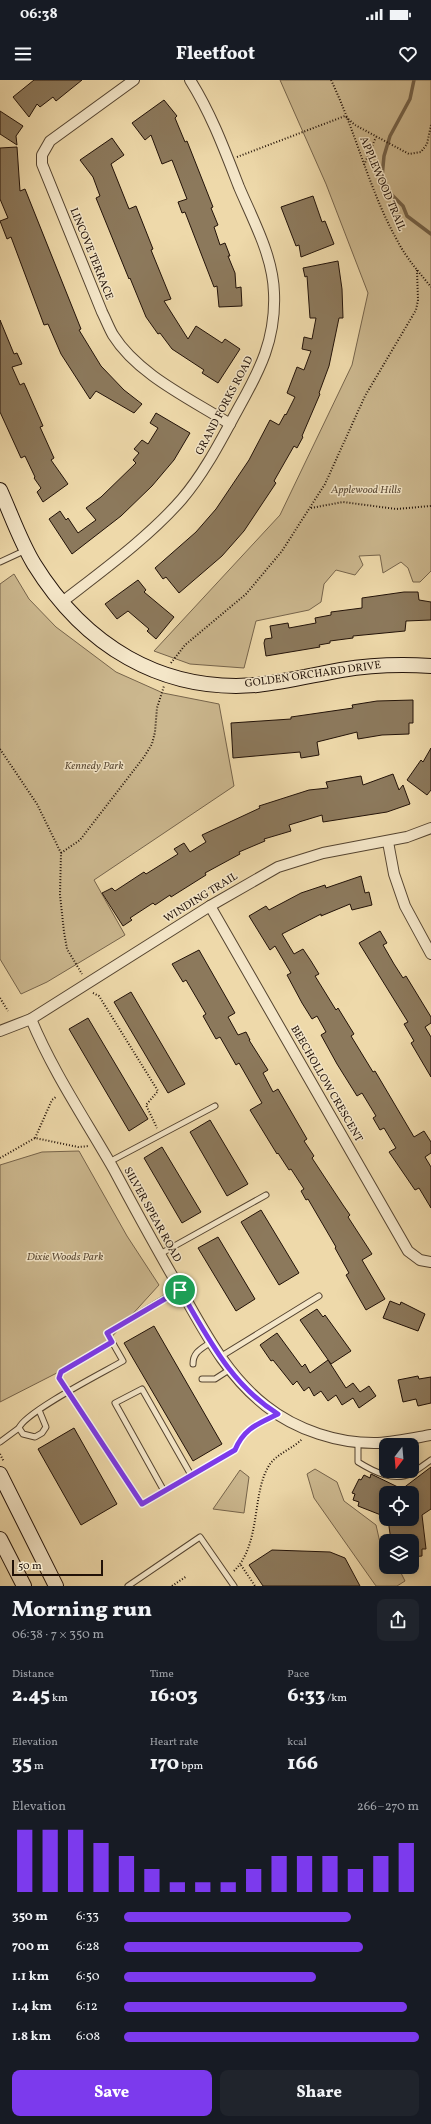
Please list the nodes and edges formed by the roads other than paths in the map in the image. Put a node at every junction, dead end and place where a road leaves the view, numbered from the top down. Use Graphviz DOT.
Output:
graph roads {
  1 [pos="134,80"];
  2 [pos="190,80"];
  3 [pos="230,424"];
  4 [pos="0,490"];
  5 [pos="27,550"];
  6 [pos="0,562"];
  7 [pos="62,602"];
  8 [pos="431,666"];
  9 [pos="431,828"];
  10 [pos="388,842"];
  11 [pos="210,906"];
  12 [pos="431,954"];
  13 [pos="31,1019"];
  14 [pos="0,1031"];
  15 [pos="215,1106"];
  16 [pos="109,1162"];
  17 [pos="266,1195"];
  18 [pos="160,1254"];
  19 [pos="431,1262"];
  20 [pos="180,1290"];
  21 [pos="319,1296"];
  22 [pos="112,1342"];
  23 [pos="211,1342"];
  24 [pos="220,1357"];
  25 [pos="193,1364"];
  26 [pos="229,1370"];
  27 [pos="202,1379"];
  28 [pos="68,1393"];
  29 [pos="39,1410"];
  30 [pos="278,1414"];
  31 [pos="19,1428"];
  32 [pos="431,1435"];
  33 [pos="0,1442"];
  34 [pos="358,1442"];
  35 [pos="431,1460"];
  36 [pos="0,1474"];
  37 [pos="191,1475"];
  38 [pos="164,1491"];
  39 [pos="0,1538"];
  40 [pos="24,1586"];
  41 [pos="56,1586"];
  42 [pos="128,1586"];
  43 [pos="234,1586"];
  1 -- 3 [label="street, LINCOVE TERRACE"];
  2 -- 3 [label="street, GRAND FORKS ROAD"];
  3 -- 7 [label="street, GRAND FORKS ROAD"];
  4 -- 5 [label="street, GOLDEN ORCHARD DRIVE"];
  5 -- 6 [label="lane"];
  5 -- 7 [label="street, GOLDEN ORCHARD DRIVE"];
  7 -- 8 [label="street, GOLDEN ORCHARD DRIVE"];
  9 -- 10 [label="street, WINDING TRAIL"];
  10 -- 11 [label="street, WINDING TRAIL"];
  10 -- 12 [label="street"];
  11 -- 13 [label="street, WINDING TRAIL"];
  11 -- 19 [label="street, BEECHOLLOW CRESCENT"];
  13 -- 14 [label="street, WINDING TRAIL"];
  13 -- 16 [label="street, SILVER SPEAR ROAD"];
  15 -- 16 [label="lane"];
  16 -- 18 [label="street, SILVER SPEAR ROAD"];
  17 -- 18 [label="lane"];
  18 -- 20 [label="street, SILVER SPEAR ROAD"];
  20 -- 22 [label="lane"];
  20 -- 23 [label="street, SILVER SPEAR ROAD"];
  21 -- 24 [label="lane"];
  22 -- 28 [label="lane"];
  22 -- 28 [label="lane"];
  23 -- 24 [label="street, SILVER SPEAR ROAD"];
  23 -- 25 [label="lane"];
  24 -- 26 [label="street, SILVER SPEAR ROAD"];
  26 -- 27 [label="lane"];
  26 -- 30 [label="street, SILVER SPEAR ROAD"];
  28 -- 29 [label="lane"];
  28 -- 38 [label="lane"];
  29 -- 31 [label="lane"];
  29 -- 31 [label="lane"];
  30 -- 34 [label="street, SILVER SPEAR ROAD"];
  30 -- 37 [label="lane"];
  31 -- 33 [label="lane"];
  32 -- 34 [label="street, SILVER SPEAR ROAD"];
  34 -- 35 [label="lane"];
  36 -- 41 [label="street"];
  37 -- 38 [label="lane"];
  37 -- 38 [label="lane"];
  39 -- 40 [label="street"];
  42 -- 43 [label="lane"];
}
